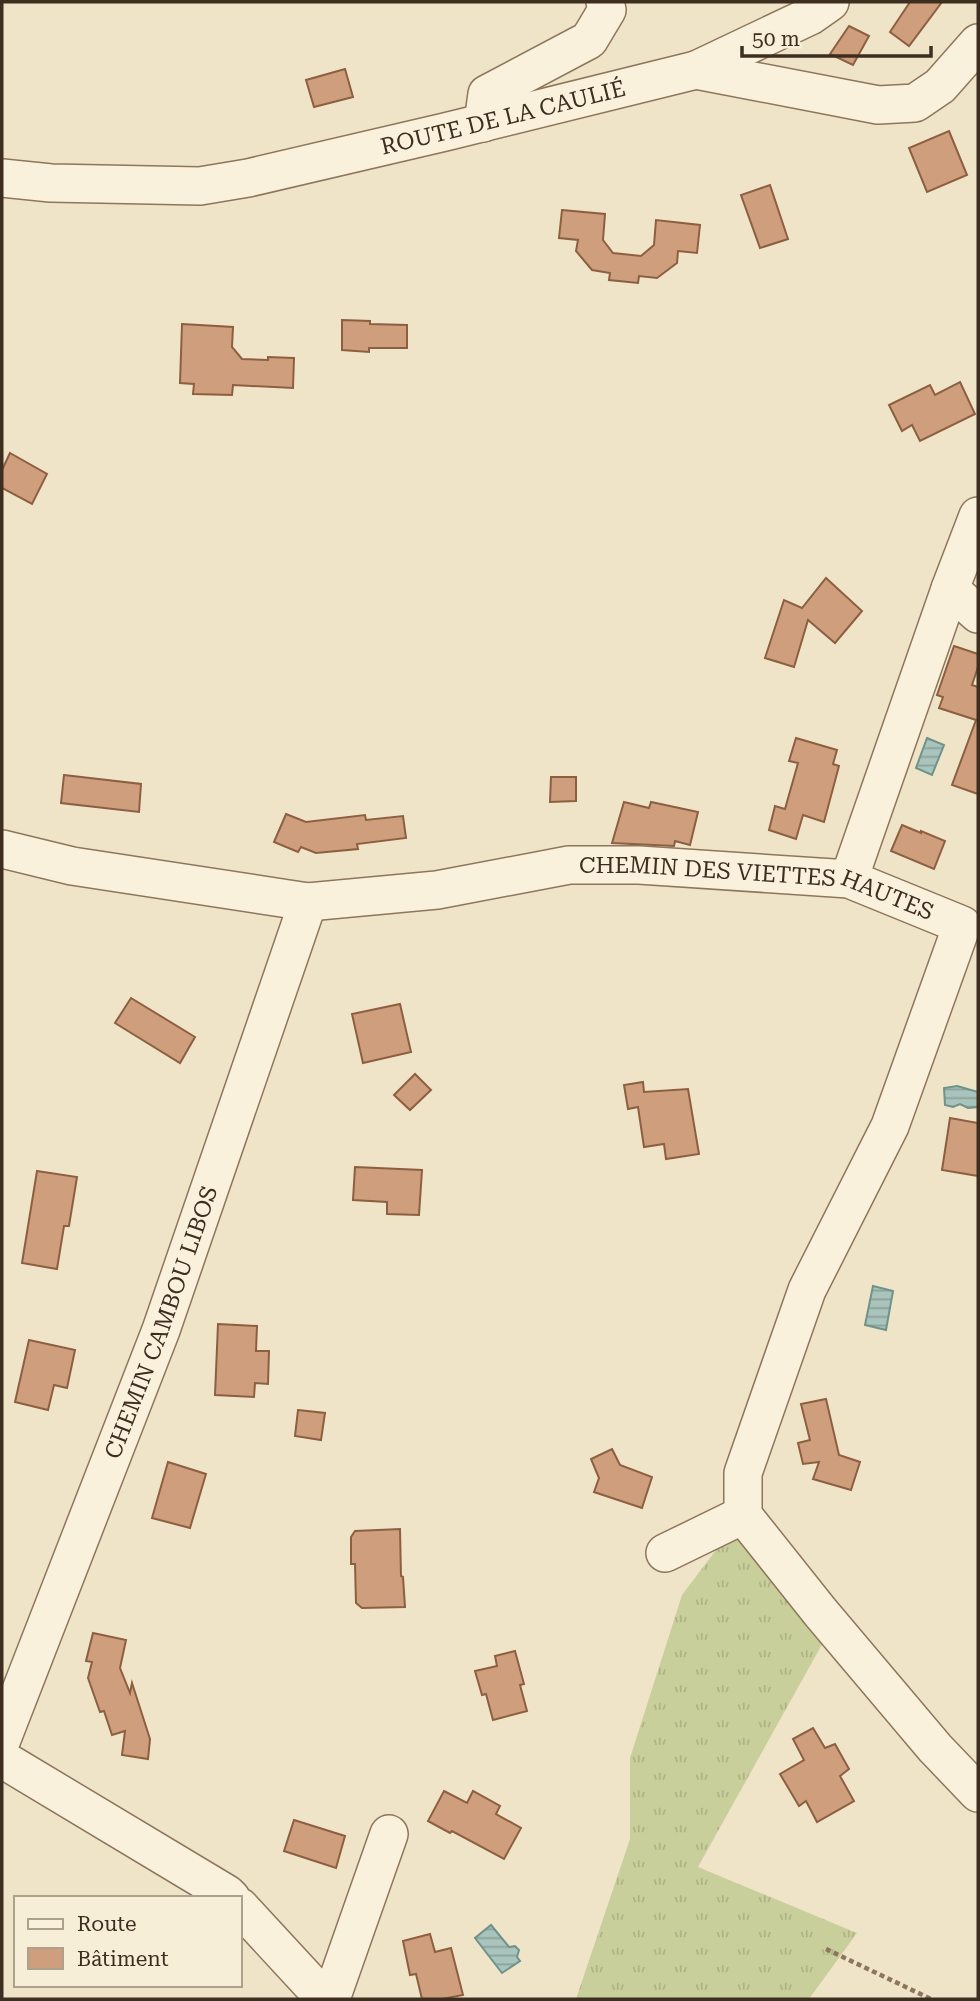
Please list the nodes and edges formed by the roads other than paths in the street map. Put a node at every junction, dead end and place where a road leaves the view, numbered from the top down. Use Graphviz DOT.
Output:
graph roads {
  1 [pos="605,2"];
  2 [pos="830,2"];
  3 [pos="978,43"];
  4 [pos="696,70"];
  5 [pos="483,123"];
  6 [pos="2,178"];
  7 [pos="978,516"];
  8 [pos="950,589"];
  9 [pos="978,614"];
  10 [pos="2,849"];
  11 [pos="849,879"];
  12 [pos="307,902"];
  13 [pos="743,1515"];
  14 [pos="665,1553"];
  15 [pos="2,1739"];
  16 [pos="2,1759"];
  17 [pos="978,1793"];
  18 [pos="389,1834"];
  19 [pos="229,1896"];
  20 [pos="242,1909"];
  21 [pos="325,1999"];
  22 [pos="331,1999"];
  1 -- 5 [label="street"];
  2 -- 4 [label="street"];
  3 -- 4 [label="street, ROUTE DE LA CAULIÉ"];
  4 -- 5 [label="street, ROUTE DE LA CAULIÉ"];
  5 -- 6 [label="street, ROUTE DE LA CAULIÉ"];
  7 -- 8 [label="street"];
  8 -- 9 [label="street"];
  8 -- 11 [label="street"];
  10 -- 12 [label="street, CHEMIN DES VIETTES HAUTES"];
  11 -- 12 [label="street, CHEMIN DES VIETTES HAUTES"];
  11 -- 13 [label="street, CHEMIN DES VIETTES HAUTES"];
  12 -- 15 [label="street, CHEMIN CAMBOU LIBOS"];
  13 -- 14 [label="street"];
  13 -- 17 [label="street"];
  16 -- 19 [label="street"];
  18 -- 22 [label="street"];
  20 -- 21 [label="street"];
}
